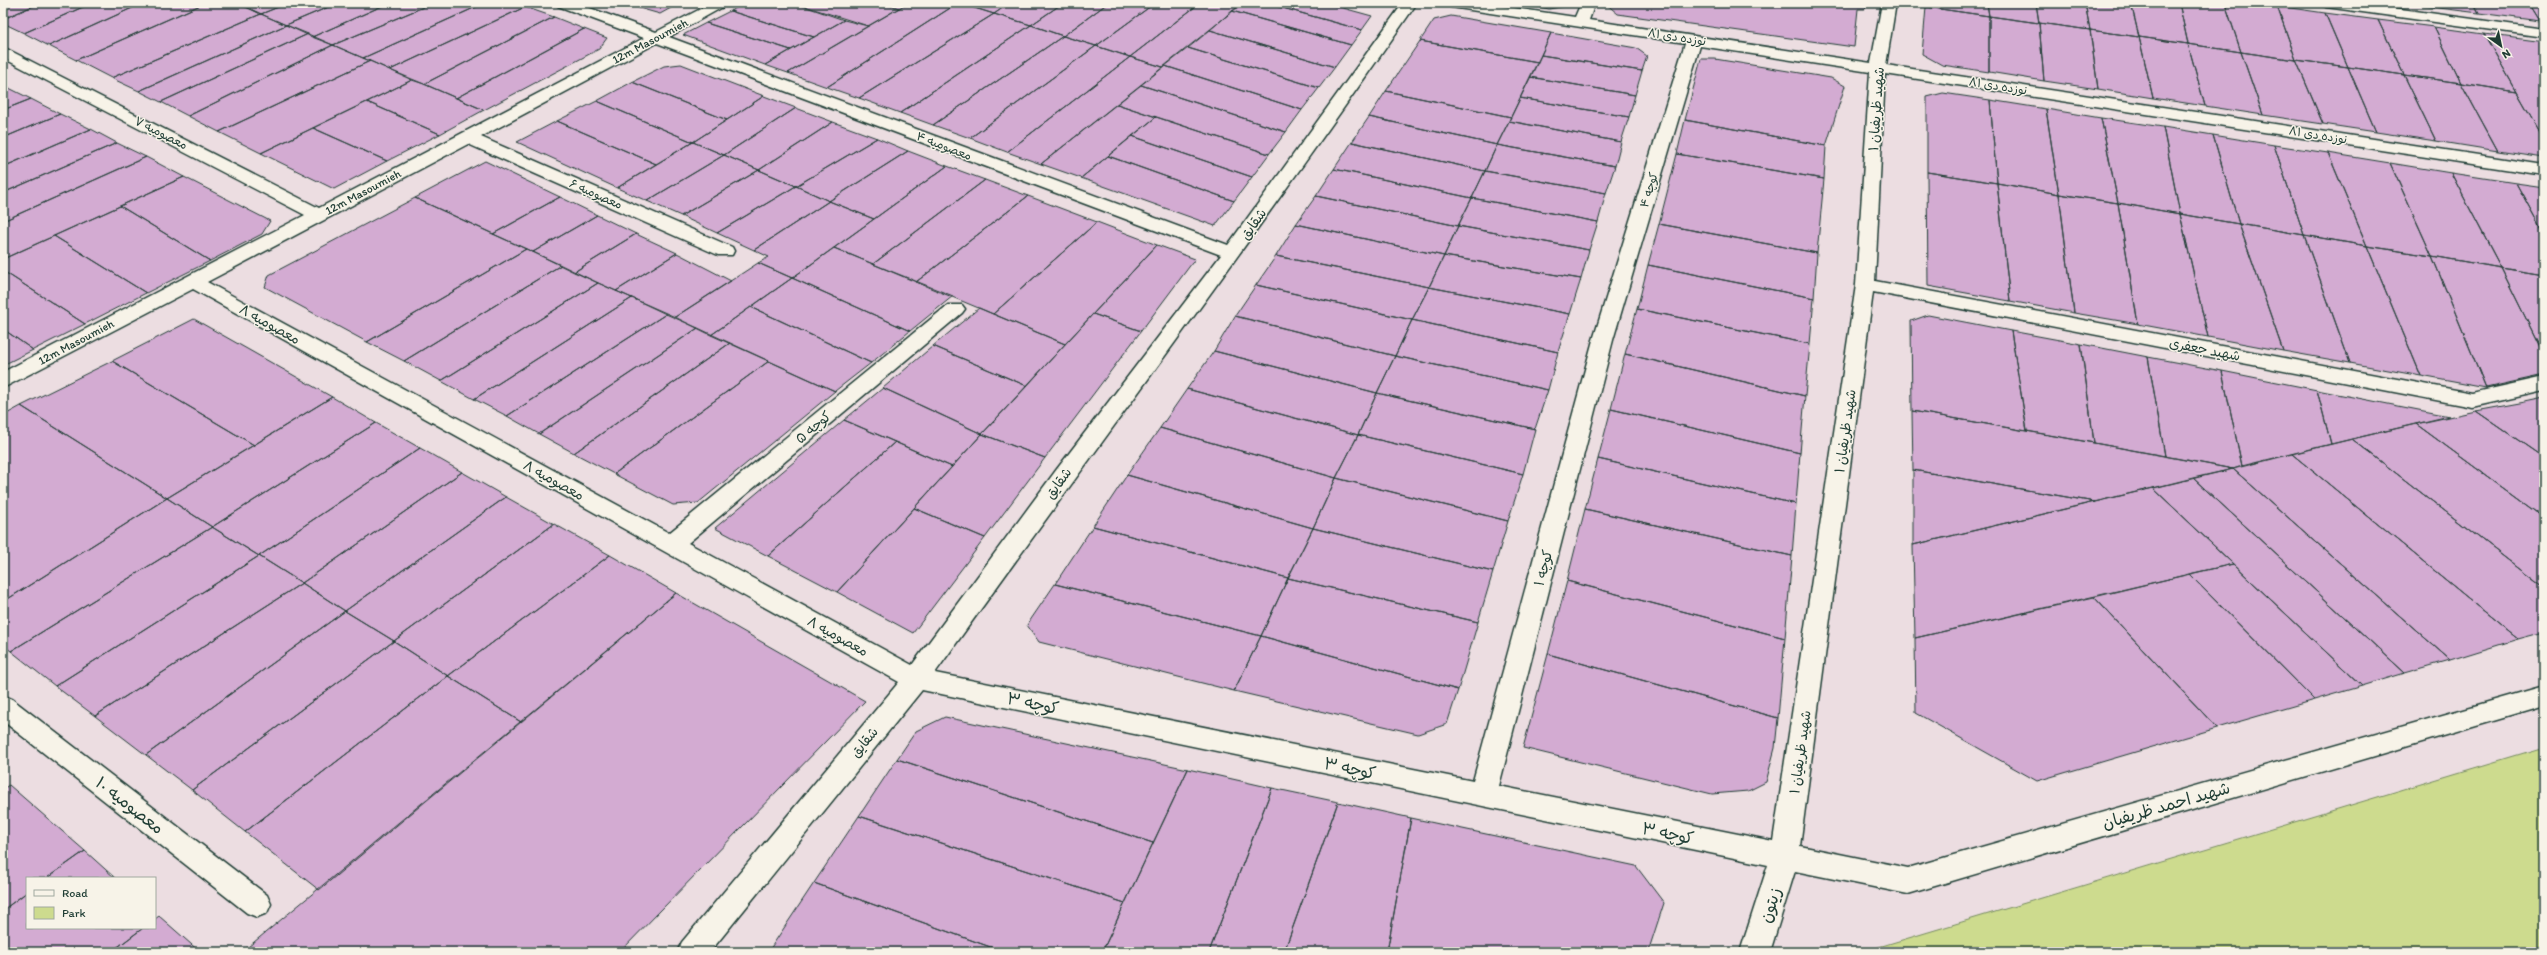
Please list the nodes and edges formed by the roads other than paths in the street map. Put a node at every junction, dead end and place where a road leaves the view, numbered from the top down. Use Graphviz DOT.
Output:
graph roads {
  1 [pos="563,3"];
  2 [pos="722,3"];
  3 [pos="1410,3"];
  4 [pos="1451,3"];
  5 [pos="1588,3"];
  6 [pos="1889,3"];
  7 [pos="2326,3"];
  8 [pos="1580,23"];
  9 [pos="2544,33"];
  10 [pos="656,38"];
  11 [pos="1694,40"];
  12 [pos="3,52"];
  13 [pos="1878,67"];
  14 [pos="467,137"];
  15 [pos="2544,170"];
  16 [pos="319,215"];
  17 [pos="725,250"];
  18 [pos="1232,253"];
  19 [pos="192,281"];
  20 [pos="1865,285"];
  21 [pos="955,309"];
  22 [pos="1603,340"];
  23 [pos="3,380"];
  24 [pos="2544,384"];
  25 [pos="671,544"];
  26 [pos="916,679"];
  27 [pos="2544,696"];
  28 [pos="3,706"];
  29 [pos="1483,795"];
  30 [pos="1785,857"];
  31 [pos="257,904"];
  32 [pos="692,952"];
  33 [pos="1755,952"];
  1 -- 10 [label="street, معصومیه ۴"];
  2 -- 10 [label="street, 12m Masoumieh"];
  3 -- 18 [label="street, شقایق"];
  4 -- 8 [label="street, نوزده دی ۸۱"];
  5 -- 8 [label="street"];
  6 -- 13 [label="street, شهید ظریفیان ۱"];
  7 -- 9 [label="street"];
  8 -- 11 [label="street, نوزده دی ۸۱"];
  10 -- 14 [label="street, 12m Masoumieh"];
  10 -- 18 [label="street, معصومیه ۴"];
  11 -- 13 [label="street, نوزده دی ۸۱"];
  11 -- 22 [label="street, کوچه ۴"];
  12 -- 16 [label="street, معصومیه ۷"];
  13 -- 15 [label="street, نوزده دی ۸۱"];
  13 -- 20 [label="street, شهید ظریفیان ۱"];
  14 -- 16 [label="street, 12m Masoumieh"];
  14 -- 17 [label="street, معصومیه ۶"];
  16 -- 19 [label="street, 12m Masoumieh"];
  18 -- 26 [label="street, شقایق"];
  19 -- 23 [label="street, 12m Masoumieh"];
  19 -- 25 [label="street, معصومیه ۸"];
  20 -- 24 [label="street, شهید جعفری"];
  20 -- 30 [label="street, شهید ظریفیان ۱"];
  21 -- 25 [label="street, کوچه ۵"];
  22 -- 29 [label="street, کوچه ۱"];
  25 -- 26 [label="street, معصومیه ۸"];
  26 -- 29 [label="street, کوچه ۳"];
  26 -- 32 [label="street, شقایق"];
  27 -- 30 [label="street, شهید احمد ظریفیان"];
  28 -- 31 [label="street, معصومیه ۱۰"];
  29 -- 30 [label="street, کوچه ۳"];
  30 -- 33 [label="street, زيتون"];
}
